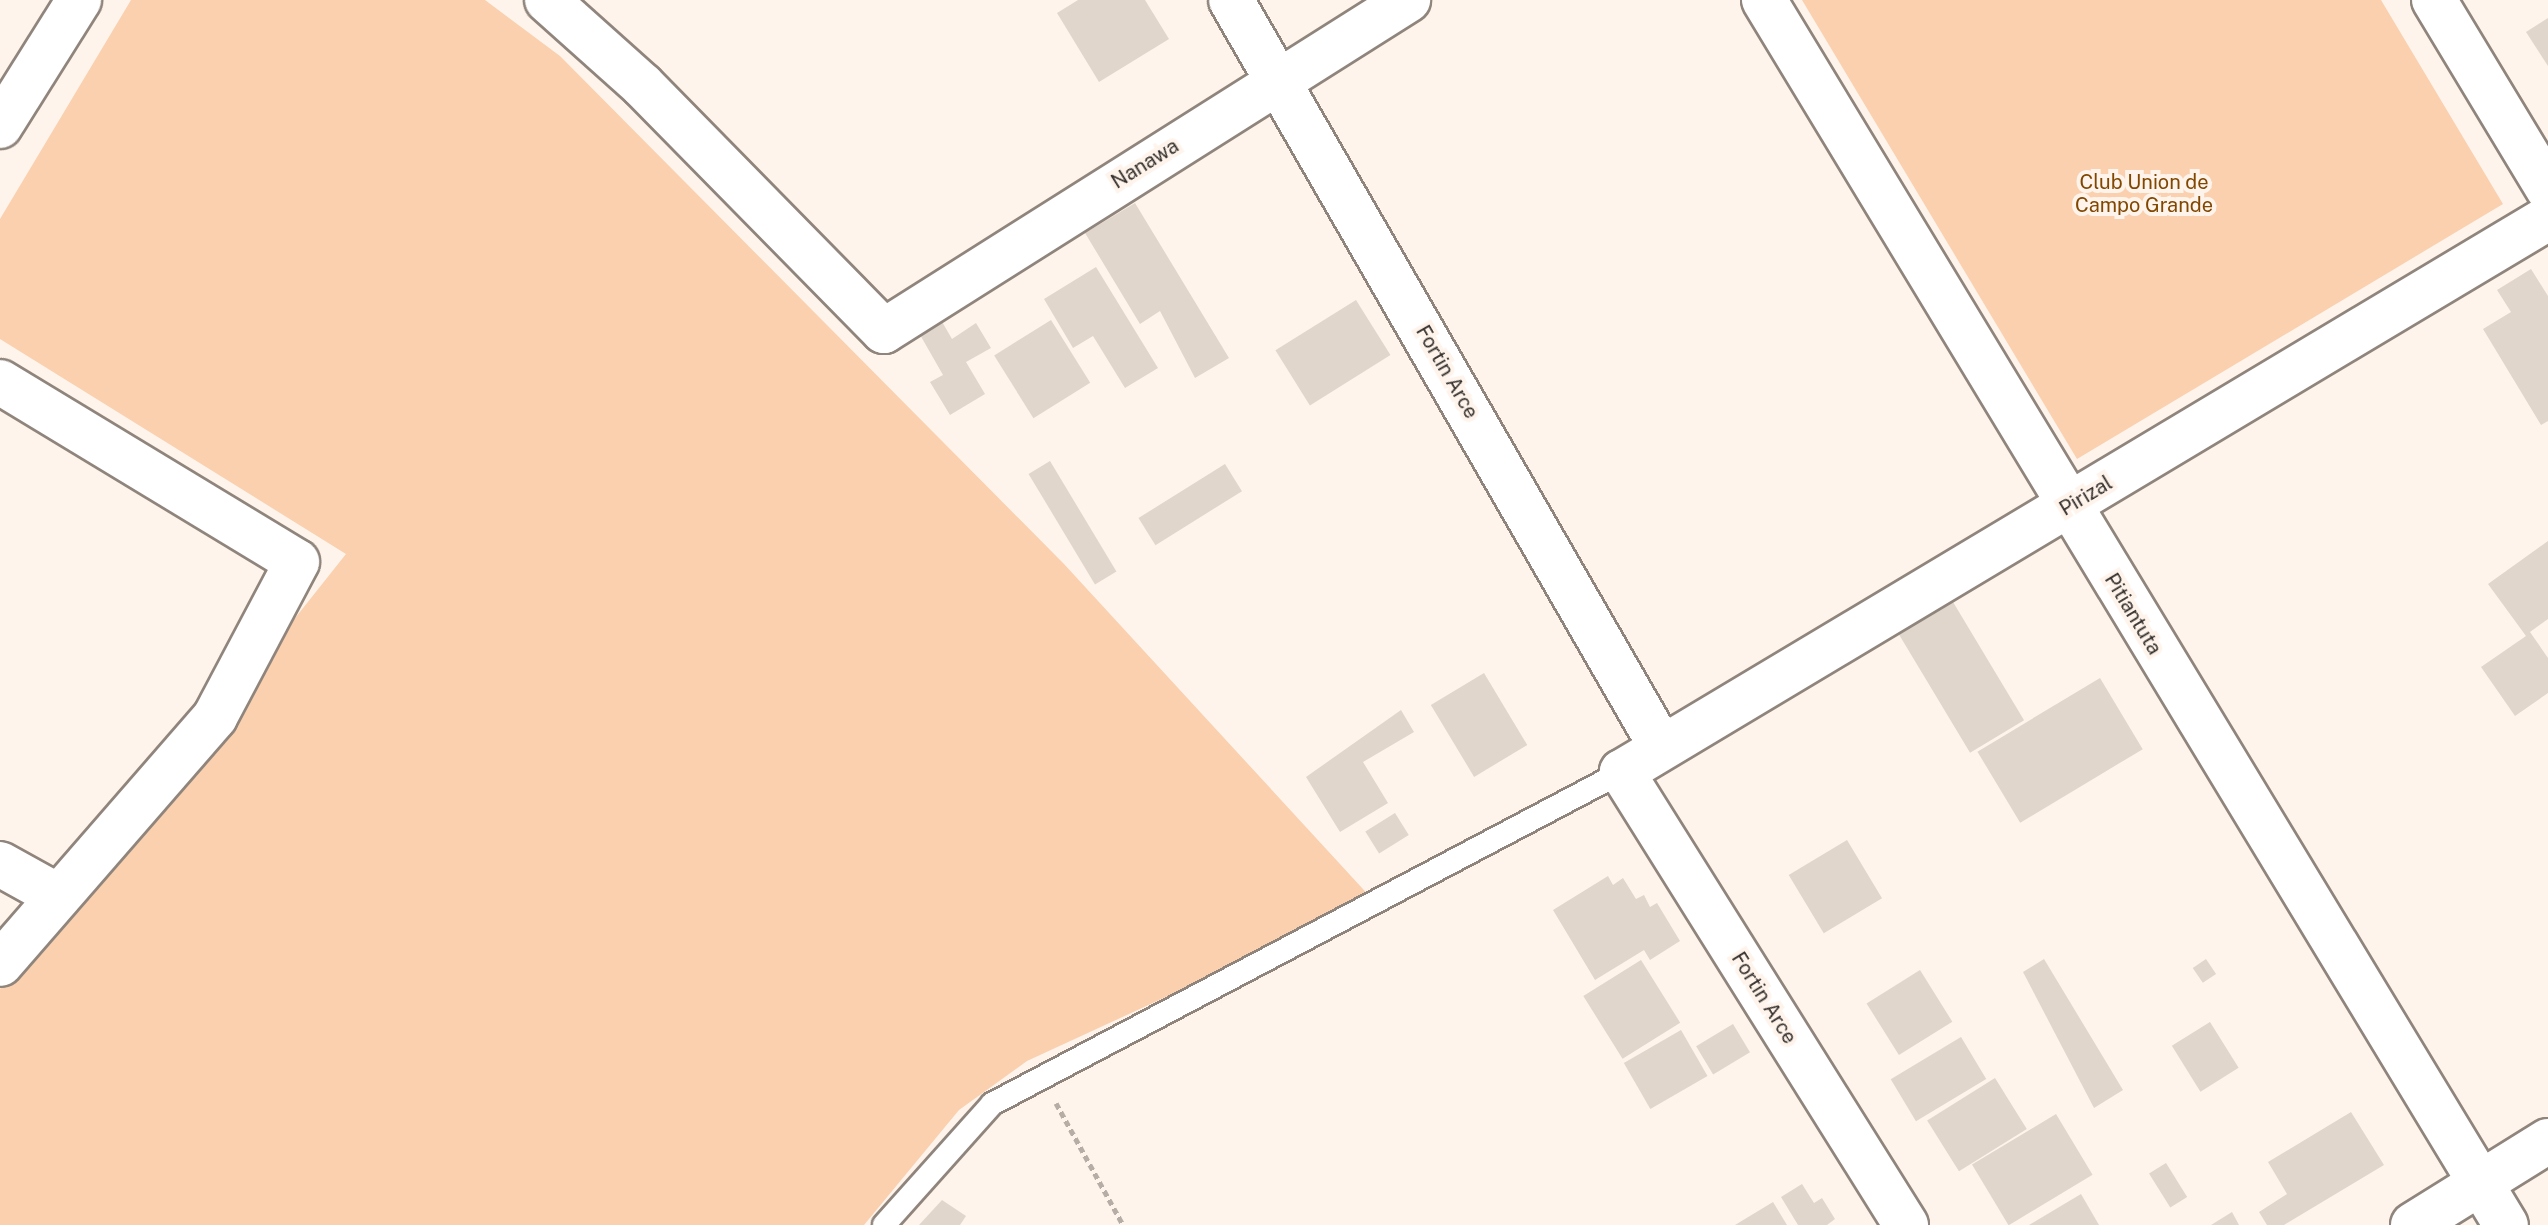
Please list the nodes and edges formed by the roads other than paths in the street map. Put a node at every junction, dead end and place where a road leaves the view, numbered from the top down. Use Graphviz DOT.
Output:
graph roads {
  1 [pos="79,0"];
  2 [pos="547,0"];
  3 [pos="1231,0"];
  4 [pos="1408,0"];
  5 [pos="1764,0"];
  6 [pos="2434,0"];
  7 [pos="1277,80"];
  8 [pos="0,126"];
  9 [pos="2548,189"];
  10 [pos="2548,218"];
  11 [pos="0,382"];
  12 [pos="2068,507"];
  13 [pos="1660,745"];
  14 [pos="1622,772"];
  15 [pos="0,864"];
  16 [pos="58,896"];
  17 [pos="0,964"];
  18 [pos="2548,1141"];
  19 [pos="2479,1182"];
  20 [pos="884,1225"];
  21 [pos="1906,1225"];
  22 [pos="2413,1225"];
  23 [pos="2506,1225"];
  1 -- 8 [label="street"];
  2 -- 7 [label="street, Nanawa"];
  3 -- 7 [label="street, Fortin Arce"];
  4 -- 7 [label="street, Nanawa"];
  5 -- 12 [label="street, Pitiantuta"];
  6 -- 9 [label="street"];
  7 -- 13 [label="street, Fortin Arce"];
  10 -- 12 [label="street, Pirizal"];
  11 -- 16 [label="street"];
  12 -- 13 [label="street, Pirizal"];
  12 -- 19 [label="street, Pitiantuta"];
  13 -- 14 [label="street, Pirizal"];
  14 -- 20 [label="lane"];
  14 -- 21 [label="street, Fortin Arce"];
  15 -- 16 [label="street"];
  16 -- 17 [label="street"];
  18 -- 19 [label="street"];
  19 -- 22 [label="street"];
  19 -- 23 [label="street, Pitiantuta"];
}
